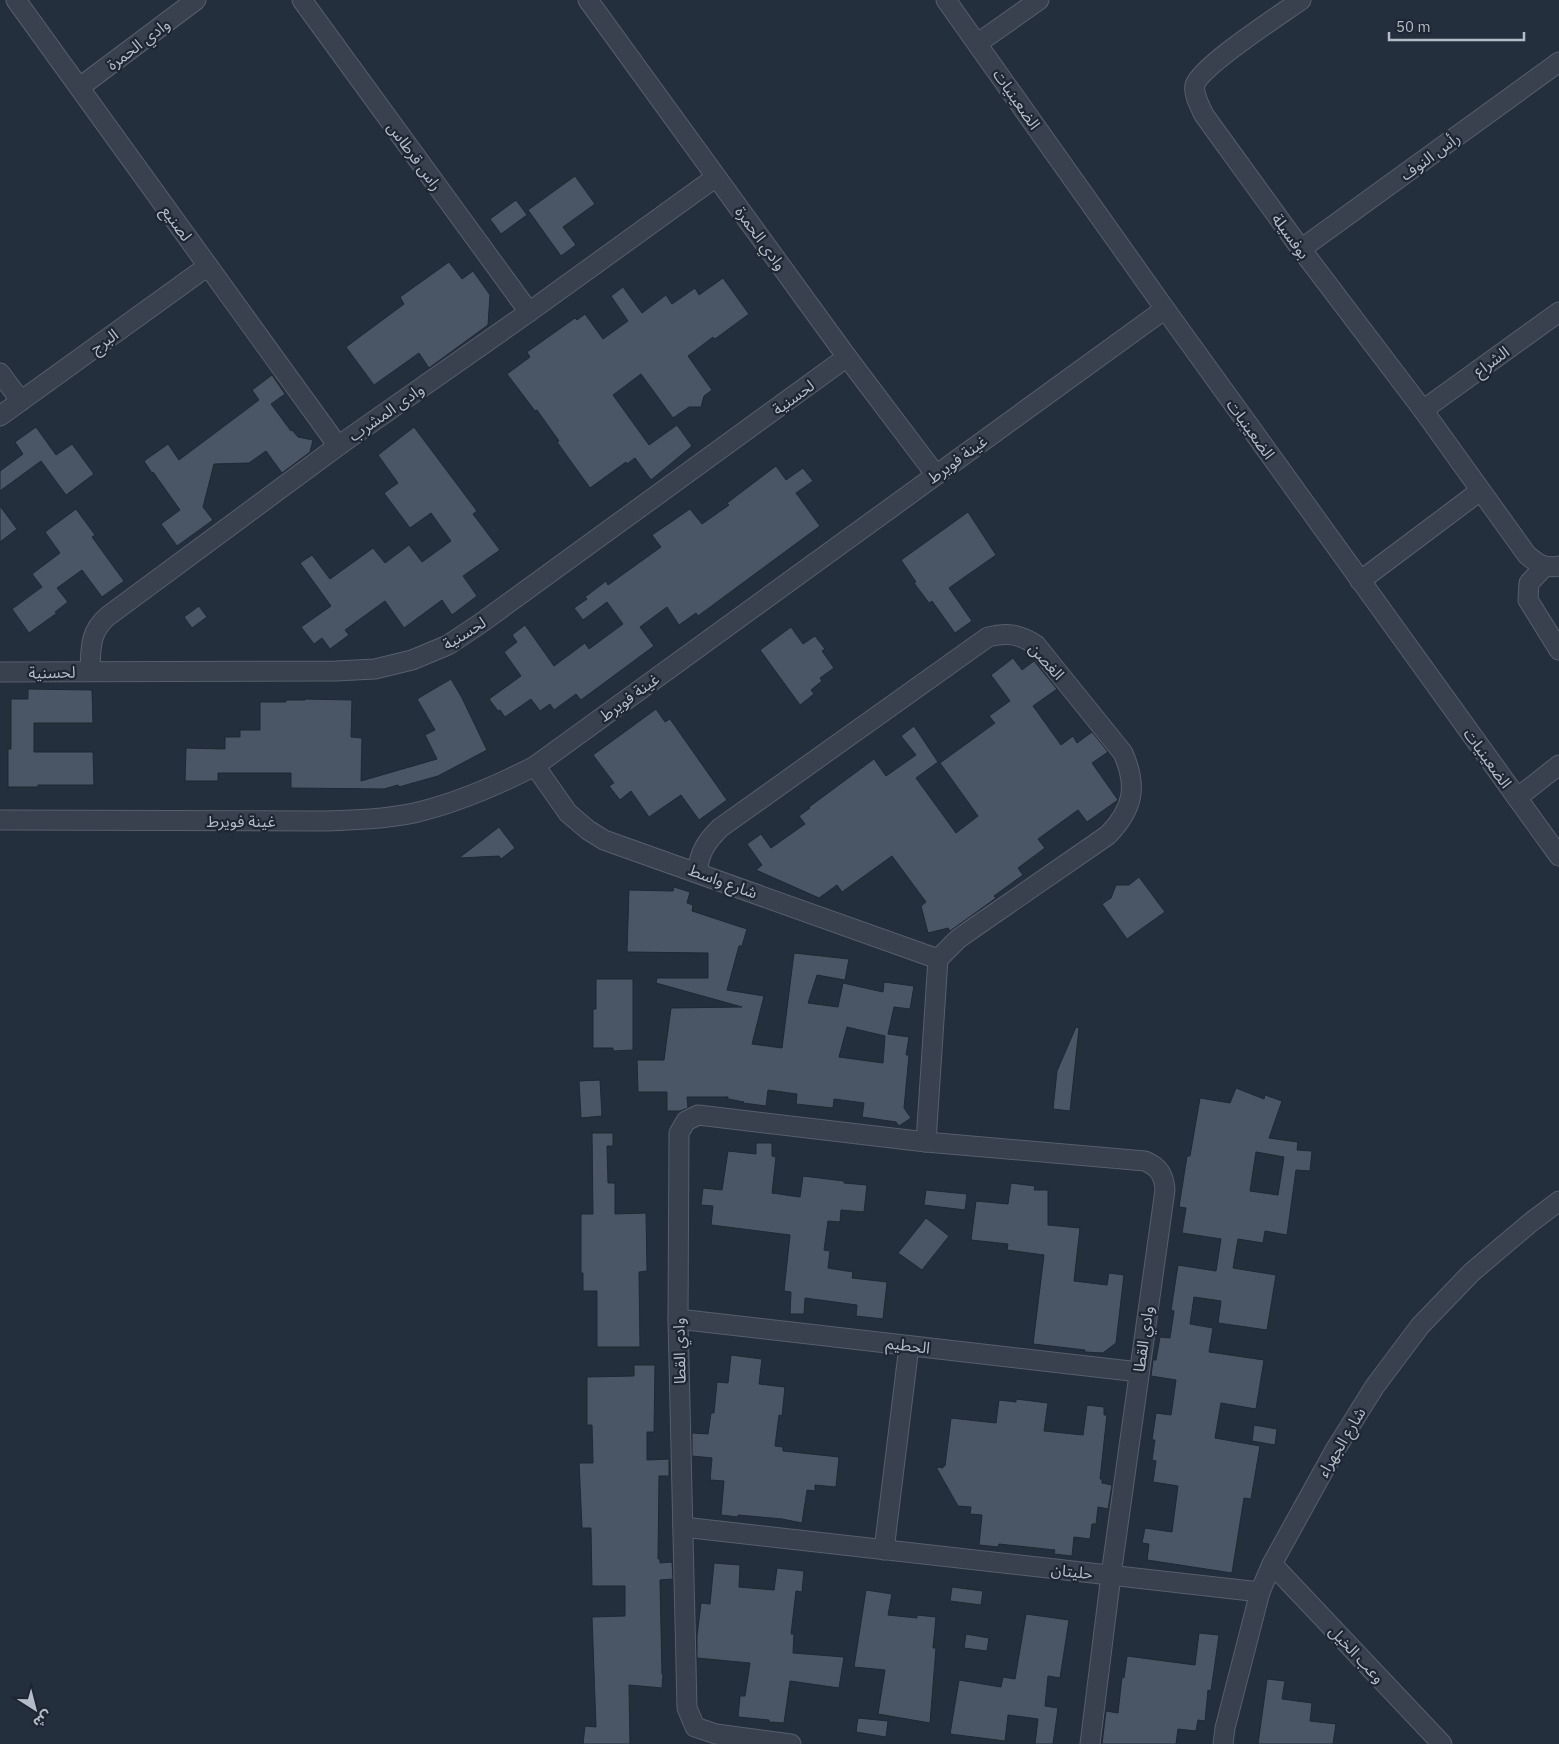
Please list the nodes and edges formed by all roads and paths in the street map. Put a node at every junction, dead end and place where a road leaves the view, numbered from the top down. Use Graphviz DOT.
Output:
graph roads {
  1 [pos="16,0"];
  2 [pos="196,0"];
  3 [pos="302,0"];
  4 [pos="588,0"];
  5 [pos="946,0"];
  6 [pos="1039,0"];
  7 [pos="1301,0"];
  8 [pos="978,43"];
  9 [pos="1559,62"];
  10 [pos="80,87"];
  11 [pos="716,177"];
  12 [pos="1301,250"];
  13 [pos="208,266"];
  14 [pos="1165,309"];
  15 [pos="529,312"];
  16 [pos="1559,312"];
  17 [pos="847,358"];
  18 [pos="0,373"];
  19 [pos="21,401"];
  20 [pos="1422,410"];
  21 [pos="0,416"];
  22 [pos="338,446"];
  23 [pos="936,474"];
  24 [pos="1480,491"];
  25 [pos="1552,566"];
  26 [pos="1360,581"];
  27 [pos="1559,650"];
  28 [pos="0,672"];
  29 [pos="90,672"];
  30 [pos="1559,765"];
  31 [pos="535,766"];
  32 [pos="1517,798"];
  33 [pos="0,820"];
  34 [pos="1559,856"];
  35 [pos="697,872"];
  36 [pos="938,959"];
  37 [pos="926,1142"];
  38 [pos="1559,1201"];
  39 [pos="678,1319"];
  40 [pos="909,1346"];
  41 [pos="1138,1372"];
  42 [pos="683,1527"];
  43 [pos="884,1550"];
  44 [pos="1272,1564"];
  45 [pos="1111,1575"];
  46 [pos="1260,1592"];
  47 [pos="791,1744"];
  48 [pos="1090,1744"];
  49 [pos="1223,1744"];
  50 [pos="1442,1744"];
  1 -- 10 [label="street, لصنيع"];
  2 -- 10 [label="street, وادي الحمرة"];
  3 -- 15 [label="street, راس قرطاس"];
  4 -- 11 [label="street, وادي الحمرة"];
  5 -- 8 [label="street, الضعينيات"];
  6 -- 8 [label="street"];
  7 -- 12 [label="street, بوفسيلة"];
  8 -- 14 [label="street, الضعينيات"];
  9 -- 12 [label="street, رأس النوف"];
  10 -- 13 [label="street, لصنيع"];
  11 -- 15 [label="street, وادى المشرب"];
  11 -- 17 [label="street, وادي الحمرة"];
  12 -- 20 [label="street, بوفسيلة"];
  13 -- 19 [label="street, البرج"];
  13 -- 22 [label="street, لصنيع"];
  14 -- 23 [label="street, غينة فويرط"];
  14 -- 26 [label="street, الضعينيات"];
  15 -- 22 [label="street, وادى المشرب"];
  16 -- 20 [label="street, الشراع"];
  17 -- 23 [label="street, وادي الحمرة"];
  17 -- 29 [label="street, لحسنية"];
  18 -- 19 [label="street"];
  19 -- 21 [label="street, البرج"];
  20 -- 24 [label="street, بوفسيلة"];
  22 -- 29 [label="street, وادى المشرب"];
  23 -- 31 [label="street, غينة فويرط"];
  24 -- 25 [label="street, بوفسيلة"];
  24 -- 26 [label="street"];
  25 -- 27 [label="street"];
  26 -- 32 [label="street, الضعينيات"];
  28 -- 29 [label="street, لحسنية"];
  30 -- 32 [label="street"];
  31 -- 33 [label="street, غينة فويرط"];
  31 -- 35 [label="street, شارع واسط"];
  32 -- 34 [label="street, الضعينيات"];
  35 -- 36 [label="street, شارع واسط"];
  35 -- 36 [label="street, الغصن"];
  36 -- 37 [label="street"];
  37 -- 39 [label="street, وادي القطا"];
  37 -- 41 [label="street, وادي القطا"];
  38 -- 44 [label="street, شارع الجهراء"];
  39 -- 40 [label="street, الحطيم"];
  39 -- 42 [label="street, وادي القطا"];
  40 -- 41 [label="street, الحطيم"];
  40 -- 43 [label="street"];
  41 -- 45 [label="street, وادي القطا"];
  42 -- 43 [label="street, حليتان"];
  42 -- 47 [label="street, وادي القطا"];
  43 -- 45 [label="street, حليتان"];
  44 -- 46 [label="street, شارع الجهراء"];
  44 -- 50 [label="street, وعب الخيل"];
  45 -- 46 [label="street, حليتان"];
  45 -- 48 [label="street, وادي القطا"];
  46 -- 49 [label="street, شارع الجهراء"];
}
